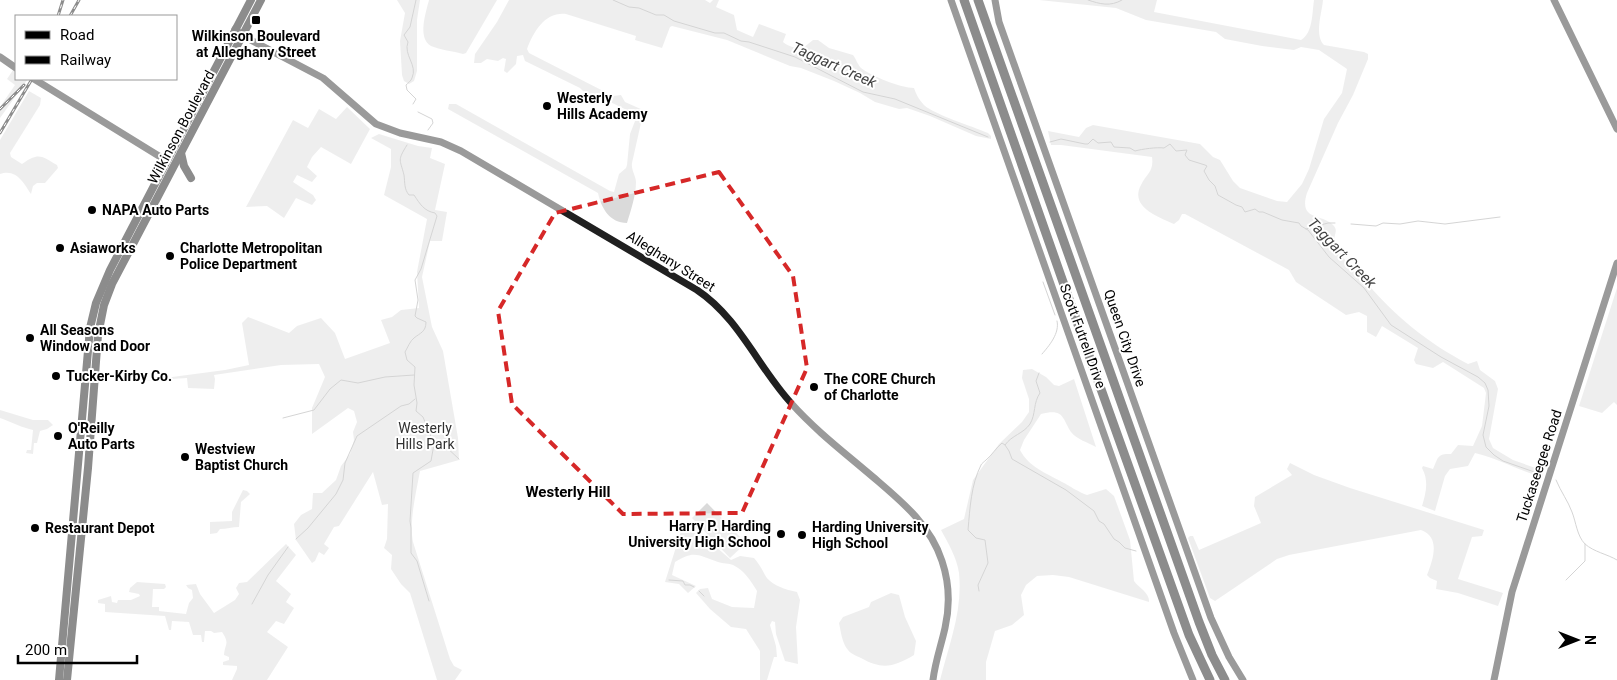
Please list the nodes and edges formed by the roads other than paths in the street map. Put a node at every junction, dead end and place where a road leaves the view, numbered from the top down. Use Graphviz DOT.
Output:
graph roads {
  1 [pos="251,0"];
  2 [pos="261,0"];
  3 [pos="951,0"];
  4 [pos="964,0"];
  5 [pos="978,0"];
  6 [pos="995,0"];
  7 [pos="1554,0"];
  8 [pos="235,29"];
  9 [pos="243,36"];
  10 [pos="0,57"];
  11 [pos="15,67"];
  12 [pos="36,80"];
  13 [pos="1617,130"];
  14 [pos="181,153"];
  15 [pos="168,161"];
  16 [pos="191,178"];
  17 [pos="1617,263"];
  18 [pos="1190,635"];
  19 [pos="59,680"];
  20 [pos="67,680"];
  21 [pos="933,680"];
  22 [pos="1193,680"];
  23 [pos="1203,680"];
  24 [pos="1210,680"];
  25 [pos="1225,680"];
  26 [pos="1244,680"];
  27 [pos="1494,680"];
  1 -- 8 [label="main road, Wilkinson Boulevard"];
  2 -- 9 [label="main road, Wilkinson Boulevard"];
  3 -- 22 [label="street, Scott Futrell Drive"];
  4 -- 18 [label="highway"];
  5 -- 25 [label="highway"];
  6 -- 26 [label="street, Queen City Drive"];
  7 -- 13 [label="street"];
  8 -- 9 [label="street, Alleghany Street"];
  8 -- 15 [label="main road, Wilkinson Boulevard"];
  9 -- 14 [label="main road, Wilkinson Boulevard"];
  9 -- 21 [label="street, Alleghany Street"];
  10 -- 11 [label="street"];
  12 -- 15 [label="street"];
  14 -- 16 [label="main road"];
  14 -- 20 [label="main road, Wilkinson Boulevard"];
  15 -- 19 [label="main road, Wilkinson Boulevard"];
  17 -- 27 [label="street, Tuckaseegee Road"];
  18 -- 23 [label="highway"];
  18 -- 24 [label="highway"];
}
